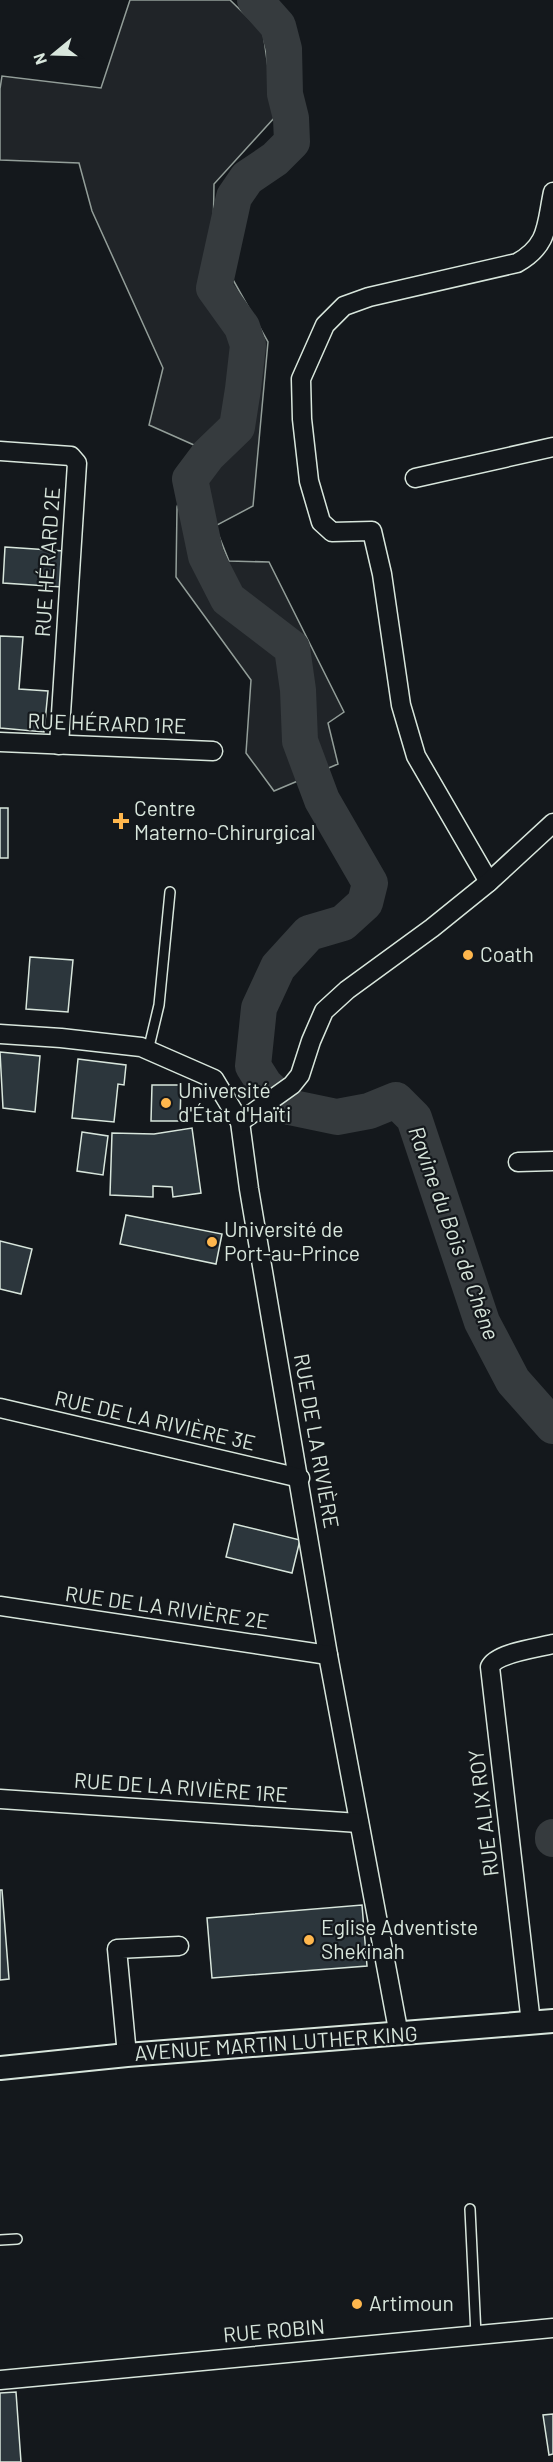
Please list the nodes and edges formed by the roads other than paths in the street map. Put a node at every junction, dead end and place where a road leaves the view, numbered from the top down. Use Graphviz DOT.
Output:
graph roads {
  1 [pos="553,192"];
  2 [pos="553,447"];
  3 [pos="0,451"];
  4 [pos="415,478"];
  5 [pos="0,742"];
  6 [pos="59,744"];
  7 [pos="213,751"];
  8 [pos="553,823"];
  9 [pos="489,882"];
  10 [pos="170,892"];
  11 [pos="0,1034"];
  12 [pos="148,1051"];
  13 [pos="240,1122"];
  14 [pos="553,1161"];
  15 [pos="518,1162"];
  16 [pos="0,1408"];
  17 [pos="300,1478"];
  18 [pos="0,1606"];
  19 [pos="553,1644"];
  20 [pos="328,1654"];
  21 [pos="0,1799"];
  22 [pos="359,1823"];
  23 [pos="179,1946"];
  24 [pos="542,2022"];
  25 [pos="399,2035"];
  26 [pos="128,2055"];
  27 [pos="0,2068"];
  28 [pos="470,2209"];
  29 [pos="17,2239"];
  30 [pos="0,2240"];
  31 [pos="553,2328"];
  32 [pos="477,2335"];
  33 [pos="0,2380"];
  1 -- 9 [label="street"];
  2 -- 4 [label="street"];
  3 -- 6 [label="street, RUE HÉRARD 2E"];
  5 -- 6 [label="street, RUE HÉRARD 1RE"];
  6 -- 7 [label="street, RUE HÉRARD 1RE"];
  8 -- 9 [label="street"];
  9 -- 13 [label="street"];
  10 -- 12 [label="lane"];
  11 -- 12 [label="street, RUE DE LA RIVIÈRE"];
  12 -- 13 [label="street, RUE DE LA RIVIÈRE"];
  13 -- 17 [label="street, RUE DE LA RIVIÈRE"];
  14 -- 15 [label="street"];
  16 -- 17 [label="street, RUE DE LA RIVIÈRE 3E"];
  17 -- 20 [label="street, RUE DE LA RIVIÈRE"];
  18 -- 20 [label="street, RUE DE LA RIVIÈRE 2E"];
  19 -- 24 [label="street, RUE ALIX ROY"];
  20 -- 22 [label="street, RUE DE LA RIVIÈRE"];
  21 -- 22 [label="street, RUE DE LA RIVIÈRE 1RE"];
  22 -- 25 [label="street, RUE DE LA RIVIÈRE"];
  23 -- 26 [label="street"];
  24 -- 25 [label="street, AVENUE MARTIN LUTHER KING"];
  25 -- 26 [label="street, AVENUE MARTIN LUTHER KING"];
  26 -- 27 [label="street, AVENUE MARTIN LUTHER KING"];
  28 -- 32 [label="lane"];
  29 -- 30 [label="lane"];
  31 -- 32 [label="street, RUE ROBIN"];
  32 -- 33 [label="street, RUE ROBIN"];
}
